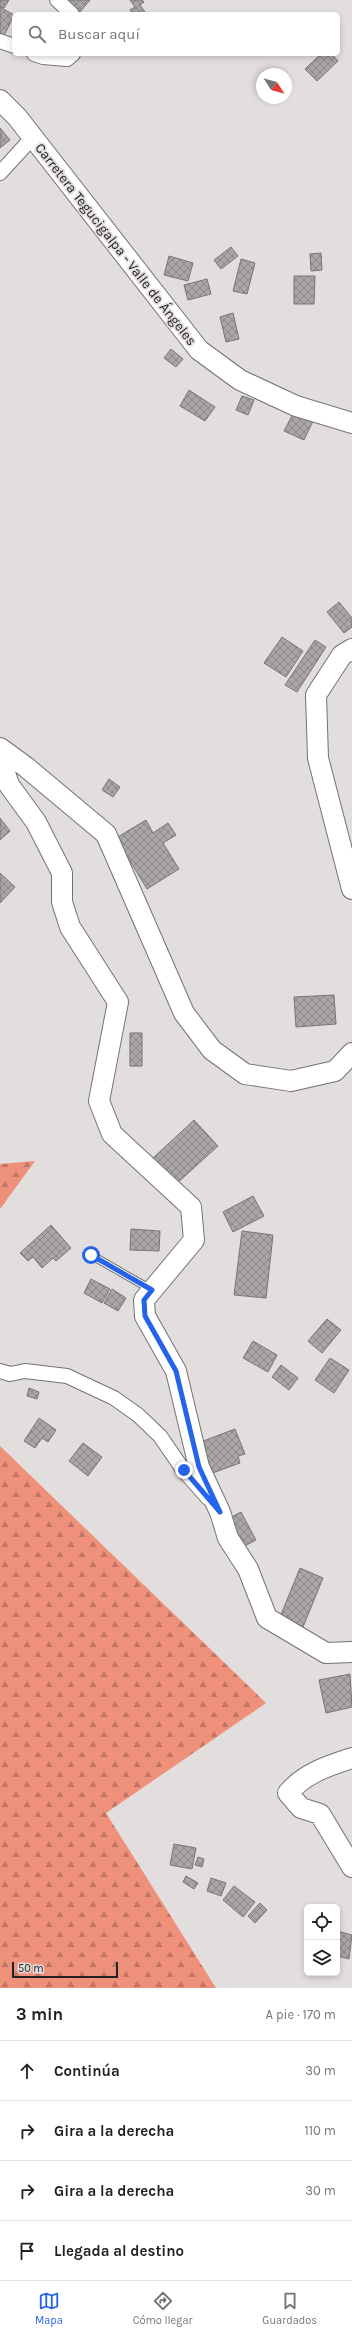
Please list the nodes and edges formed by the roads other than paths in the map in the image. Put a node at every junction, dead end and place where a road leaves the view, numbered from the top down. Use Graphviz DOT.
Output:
graph roads {
  1 [pos="57,0"];
  2 [pos="70,12"];
  3 [pos="0,41"];
  4 [pos="12,45"];
  5 [pos="40,56"];
  6 [pos="71,56"];
  7 [pos="0,100"];
  8 [pos="32,138"];
  9 [pos="0,173"];
  10 [pos="352,423"];
  11 [pos="352,649"];
  12 [pos="3,750"];
  13 [pos="352,889"];
  14 [pos="352,1053"];
  15 [pos="91,1255"];
  16 [pos="152,1290"];
  17 [pos="0,1371"];
  18 [pos="220,1512"];
  19 [pos="352,1652"];
  20 [pos="352,1758"];
  21 [pos="352,1867"];
  1 -- 2 [label="street"];
  3 -- 4 [label="street"];
  5 -- 6 [label="street"];
  7 -- 8 [label="main road, Carretera Tegucigalpa - Valle de Ángeles"];
  8 -- 9 [label="street"];
  8 -- 10 [label="main road, Carretera Tegucigalpa - Valle de Ángeles"];
  11 -- 13 [label="main road"];
  12 -- 14 [label="main road"];
  12 -- 16 [label="main road"];
  15 -- 16 [label="lane"];
  16 -- 18 [label="main road"];
  17 -- 18 [label="street"];
  18 -- 19 [label="main road"];
  20 -- 21 [label="main road"];
}
